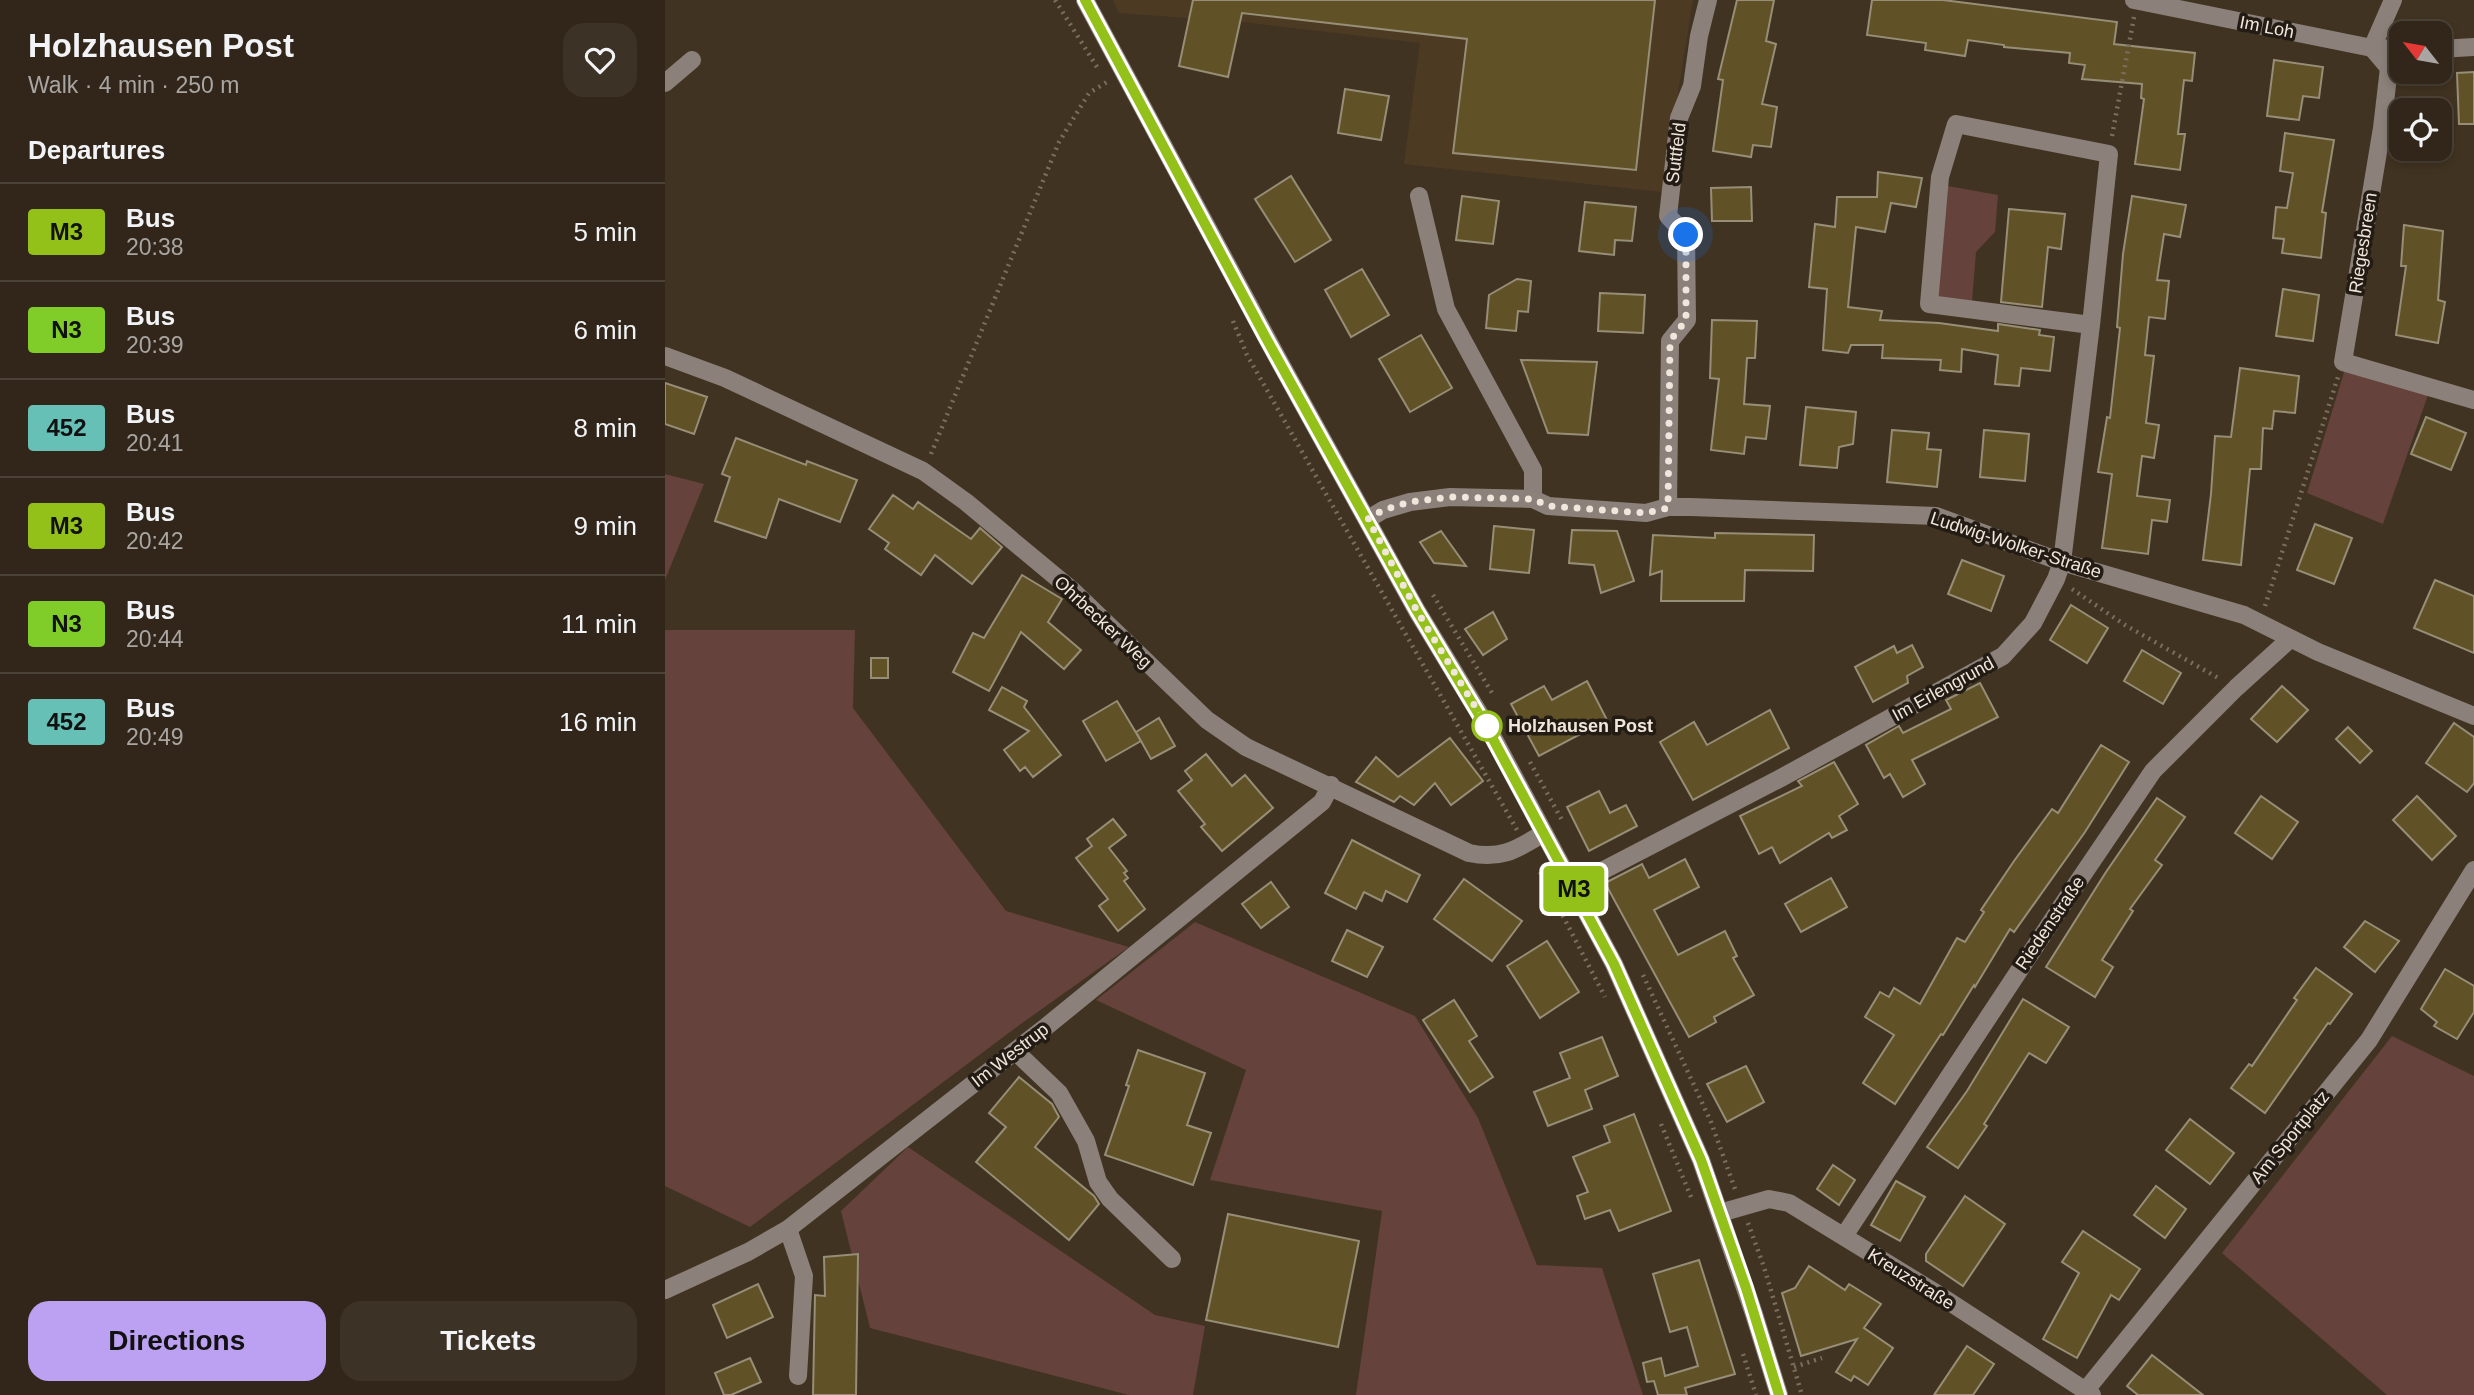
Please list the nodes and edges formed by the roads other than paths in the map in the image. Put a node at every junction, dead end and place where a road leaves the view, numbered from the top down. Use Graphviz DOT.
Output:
graph roads {
  1 [pos="1085,0"];
  2 [pos="1708,0"];
  3 [pos="2135,0"];
  4 [pos="2393,0"];
  5 [pos="2474,47"];
  6 [pos="2372,48"];
  7 [pos="2452,48"];
  8 [pos="2389,49"];
  9 [pos="692,60"];
  10 [pos="665,83"];
  11 [pos="1419,196"];
  12 [pos="2091,325"];
  13 [pos="665,356"];
  14 [pos="2474,400"];
  15 [pos="1533,499"];
  16 [pos="1668,508"];
  17 [pos="1368,519"];
  18 [pos="2059,570"];
  19 [pos="2290,639"];
  20 [pos="2474,716"];
  21 [pos="1331,785"];
  22 [pos="1544,833"];
  23 [pos="2474,870"];
  24 [pos="1573,886"];
  25 [pos="1015,1051"];
  26 [pos="1720,1213"];
  27 [pos="788,1229"];
  28 [pos="1844,1236"];
  29 [pos="1172,1259"];
  30 [pos="665,1290"];
  31 [pos="798,1376"];
  32 [pos="2089,1393"];
  33 [pos="1779,1395"];
  1 -- 17 [label="street"];
  2 -- 16 [label="street, Suttfeld"];
  3 -- 6 [label="street, Im Loh"];
  4 -- 6 [label="street"];
  5 -- 7 [label="street"];
  6 -- 8 [label="street, Im Loh"];
  6 -- 14 [label="street, Riegesbreen"];
  9 -- 10 [label="street"];
  11 -- 15 [label="street"];
  12 -- 12 [label="street, Im Erlengrund"];
  12 -- 18 [label="street, Im Erlengrund"];
  13 -- 21 [label="street, Ohrbecker Weg"];
  15 -- 16 [label="street, Ludwig-Wolker-Straße"];
  15 -- 17 [label="street, Ludwig-Wolker-Straße"];
  16 -- 18 [label="street, Ludwig-Wolker-Straße"];
  17 -- 22 [label="street"];
  18 -- 19 [label="street, Ludwig-Wolker-Straße"];
  18 -- 24 [label="street, Im Erlengrund"];
  19 -- 20 [label="street, Ludwig-Wolker-Straße"];
  19 -- 28 [label="street, Riedenstraße"];
  21 -- 22 [label="street, Ohrbecker Weg"];
  21 -- 25 [label="street, Im Westrup"];
  22 -- 24 [label="street"];
  23 -- 32 [label="street, Am Sportplatz"];
  24 -- 26 [label="street"];
  25 -- 27 [label="street, Im Westrup"];
  25 -- 29 [label="street"];
  26 -- 28 [label="street, Kreuzstraße"];
  26 -- 33 [label="street"];
  27 -- 30 [label="street, Im Westrup"];
  27 -- 31 [label="street"];
  28 -- 32 [label="street, Kreuzstraße"];
}
